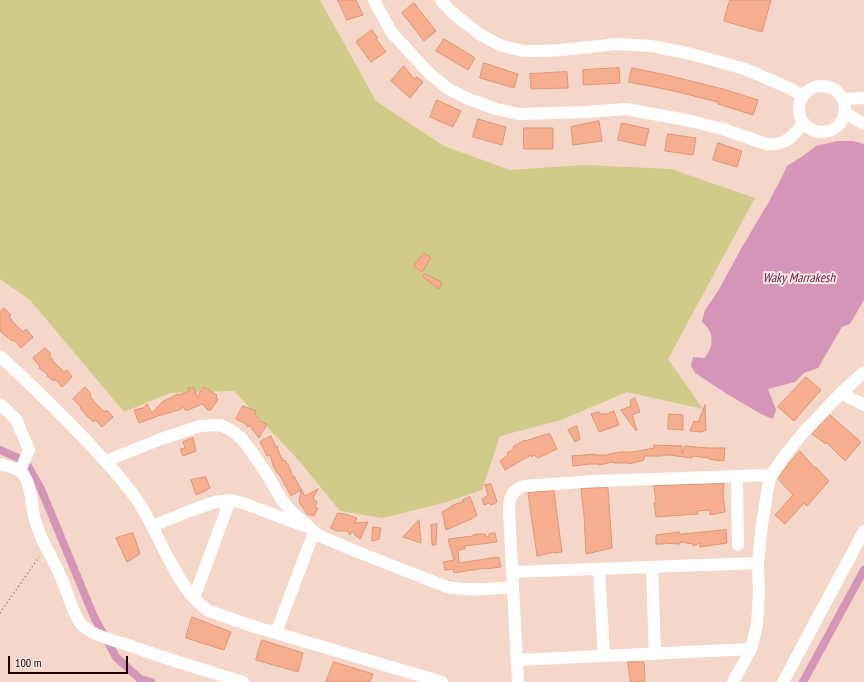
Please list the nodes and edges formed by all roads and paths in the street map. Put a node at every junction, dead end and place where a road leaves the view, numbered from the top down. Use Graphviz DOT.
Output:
graph roads {
  1 [pos="374,0"];
  2 [pos="442,0"];
  3 [pos="806,93"];
  4 [pos="864,98"];
  5 [pos="843,99"];
  6 [pos="845,113"];
  7 [pos="803,123"];
  8 [pos="864,124"];
  9 [pos="0,356"];
  10 [pos="864,372"];
  11 [pos="840,393"];
  12 [pos="0,404"];
  13 [pos="864,405"];
  14 [pos="106,461"];
  15 [pos="0,464"];
  16 [pos="20,471"];
  17 [pos="771,474"];
  18 [pos="737,476"];
  19 [pos="230,500"];
  20 [pos="152,526"];
  21 [pos="311,530"];
  22 [pos="864,531"];
  23 [pos="738,545"];
  24 [pos="46,547"];
  25 [pos="758,563"];
  26 [pos="652,567"];
  27 [pos="599,569"];
  28 [pos="512,572"];
  29 [pos="513,587"];
  30 [pos="194,598"];
  31 [pos="0,613"];
  32 [pos="276,633"];
  33 [pos="751,649"];
  34 [pos="655,654"];
  35 [pos="604,656"];
  36 [pos="517,660"];
  37 [pos="243,682"];
  38 [pos="442,682"];
  39 [pos="518,682"];
  40 [pos="733,682"];
  41 [pos="782,682"];
  1 -- 7 [label="street"];
  2 -- 3 [label="street"];
  3 -- 5 [label="street"];
  3 -- 7 [label="street"];
  4 -- 5 [label="street"];
  5 -- 6 [label="street"];
  6 -- 7 [label="street"];
  6 -- 8 [label="street"];
  9 -- 14 [label="street"];
  10 -- 11 [label="street"];
  11 -- 13 [label="street"];
  11 -- 17 [label="street"];
  12 -- 16 [label="street"];
  14 -- 20 [label="street"];
  14 -- 21 [label="street"];
  15 -- 16 [label="street"];
  16 -- 24 [label="street"];
  17 -- 18 [label="street"];
  17 -- 25 [label="street"];
  18 -- 23 [label="street"];
  18 -- 28 [label="street"];
  19 -- 20 [label="street"];
  19 -- 21 [label="street"];
  19 -- 30 [label="street"];
  20 -- 30 [label="street"];
  21 -- 29 [label="street"];
  21 -- 32 [label="street"];
  22 -- 41 [label="street"];
  24 -- 31 [label="path"];
  24 -- 37 [label="street"];
  25 -- 26 [label="street"];
  25 -- 33 [label="street"];
  26 -- 27 [label="street"];
  26 -- 34 [label="street"];
  27 -- 28 [label="street"];
  27 -- 35 [label="street"];
  28 -- 29 [label="street"];
  29 -- 36 [label="street"];
  30 -- 32 [label="street"];
  32 -- 38 [label="street"];
  33 -- 34 [label="street"];
  33 -- 40 [label="street"];
  34 -- 35 [label="street"];
  35 -- 36 [label="street"];
  36 -- 39 [label="street"];
}
